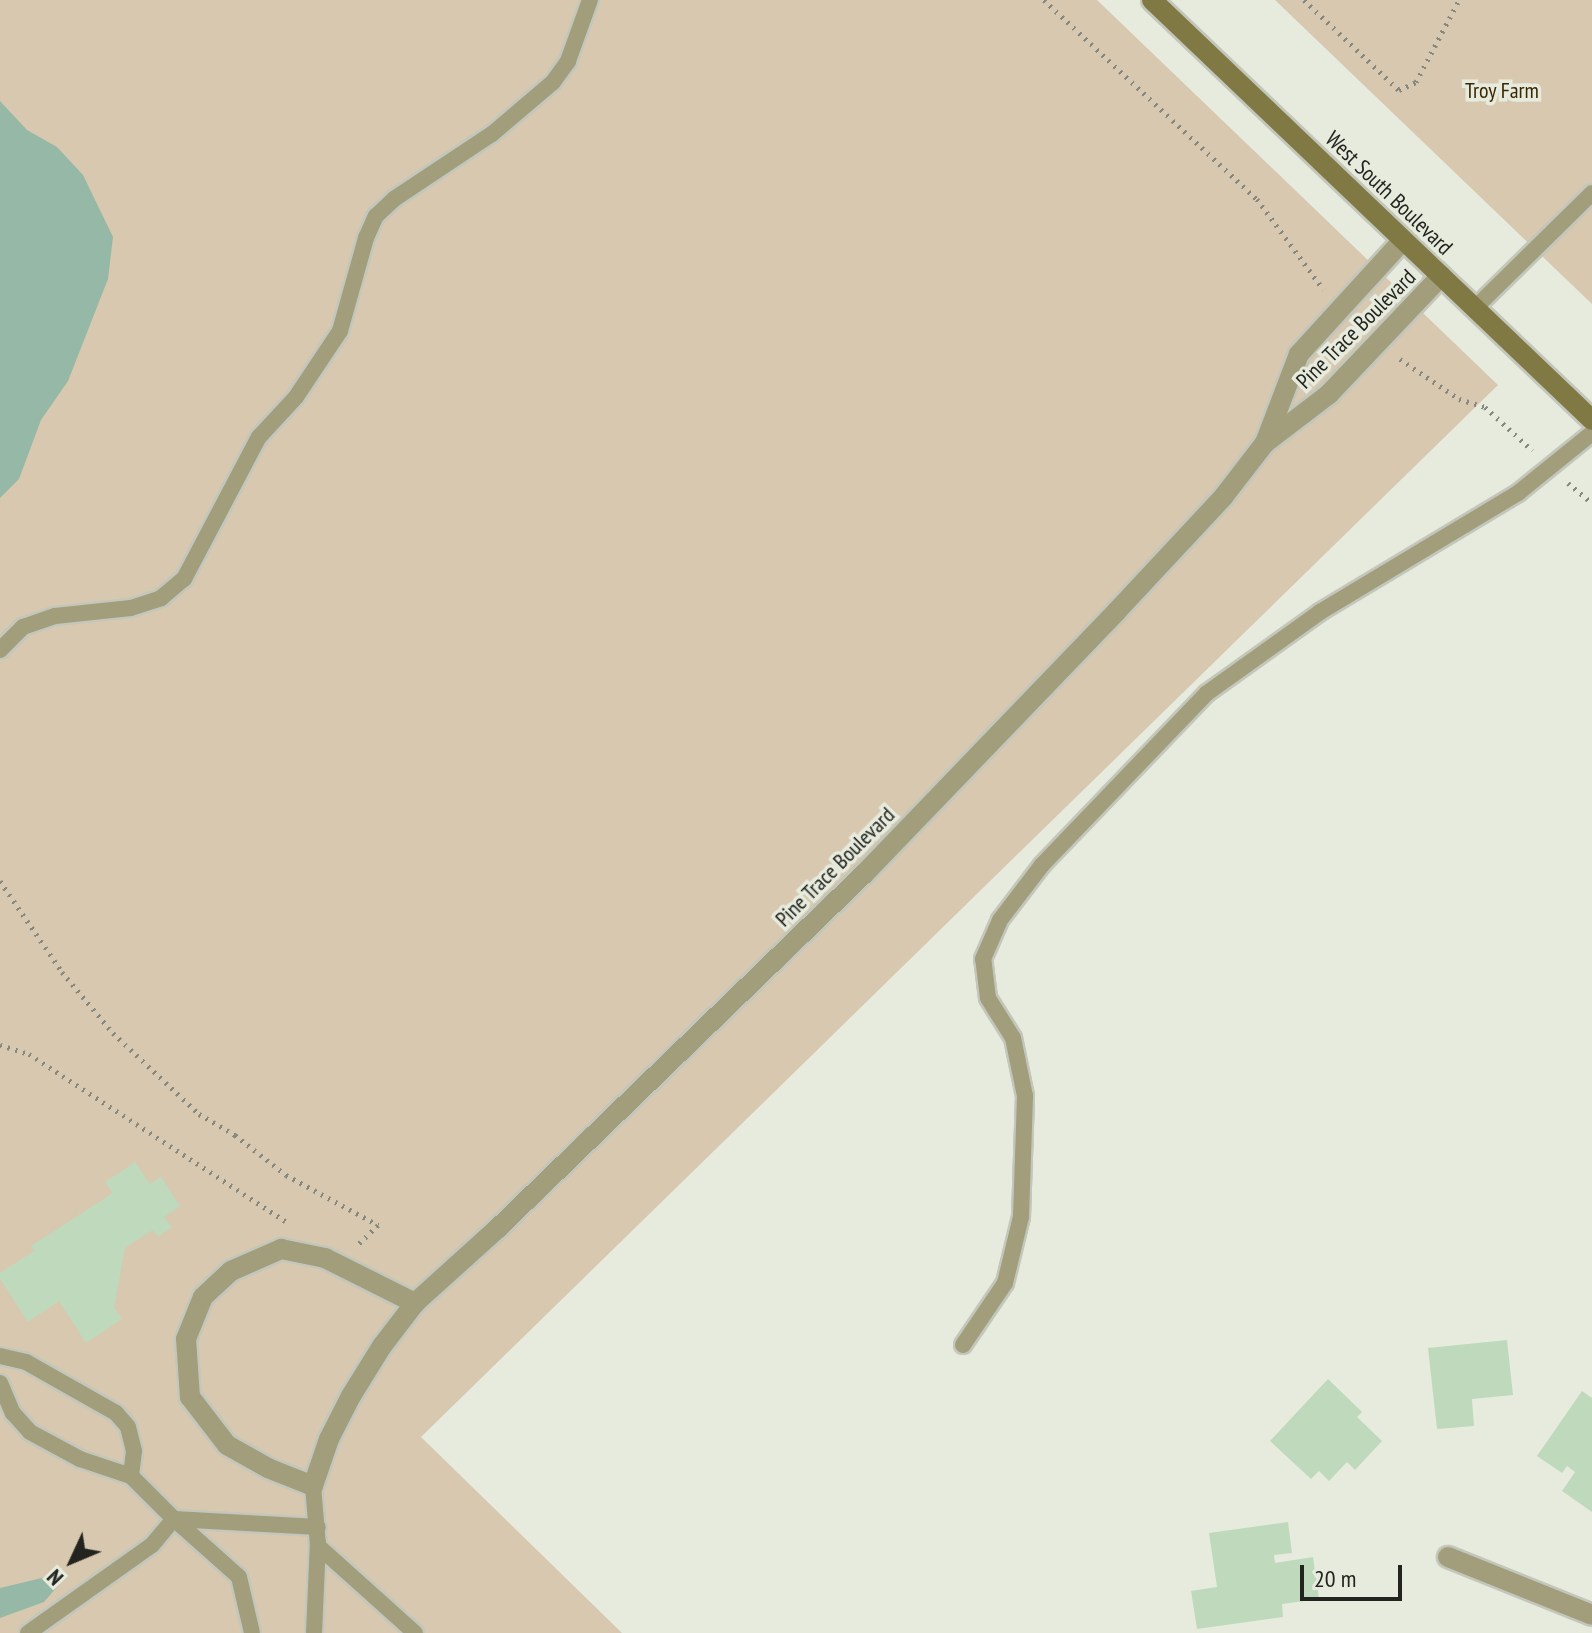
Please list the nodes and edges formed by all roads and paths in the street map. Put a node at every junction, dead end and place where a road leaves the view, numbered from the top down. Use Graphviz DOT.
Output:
graph roads {
  1 [pos="590,0"];
  2 [pos="1044,0"];
  3 [pos="1152,0"];
  4 [pos="1304,0"];
  5 [pos="1459,0"];
  6 [pos="1592,193"];
  7 [pos="1403,240"];
  8 [pos="1315,275"];
  9 [pos="1441,276"];
  10 [pos="1475,308"];
  11 [pos="1388,351"];
  12 [pos="1592,420"];
  13 [pos="1592,433"];
  14 [pos="1265,443"];
  15 [pos="1552,469"];
  16 [pos="1592,503"];
  17 [pos="0,650"];
  18 [pos="0,881"];
  19 [pos="0,1045"];
  20 [pos="298,1229"];
  21 [pos="355,1248"];
  22 [pos="415,1303"];
  23 [pos="963,1345"];
  24 [pos="0,1356"];
  25 [pos="0,1381"];
  26 [pos="131,1476"];
  27 [pos="313,1486"];
  28 [pos="174,1519"];
  29 [pos="318,1535"];
  30 [pos="1448,1557"];
  31 [pos="1592,1615"];
  32 [pos="28,1633"];
  33 [pos="252,1633"];
  34 [pos="314,1633"];
  35 [pos="415,1633"];
  1 -- 17 [label="lane"];
  2 -- 8 [label="path"];
  3 -- 7 [label="main road, West South Boulevard"];
  4 -- 5 [label="path"];
  6 -- 10 [label="lane"];
  7 -- 9 [label="main road, West South Boulevard"];
  7 -- 14 [label="street, Pine Trace Boulevard"];
  9 -- 10 [label="main road, West South Boulevard"];
  9 -- 14 [label="street, Pine Trace Boulevard"];
  10 -- 12 [label="main road, West South Boulevard"];
  11 -- 15 [label="path"];
  13 -- 15 [label="lane"];
  14 -- 22 [label="street, Pine Trace Boulevard"];
  15 -- 16 [label="path"];
  15 -- 23 [label="lane"];
  18 -- 21 [label="path"];
  19 -- 20 [label="path"];
  22 -- 27 [label="street, Pine Trace Boulevard"];
  22 -- 27 [label="street"];
  24 -- 25 [label="lane"];
  24 -- 26 [label="lane"];
  25 -- 26 [label="lane"];
  26 -- 28 [label="lane"];
  27 -- 29 [label="lane"];
  28 -- 29 [label="lane"];
  28 -- 32 [label="lane"];
  28 -- 33 [label="lane"];
  29 -- 34 [label="lane"];
  29 -- 35 [label="lane"];
  30 -- 31 [label="street"];
}
